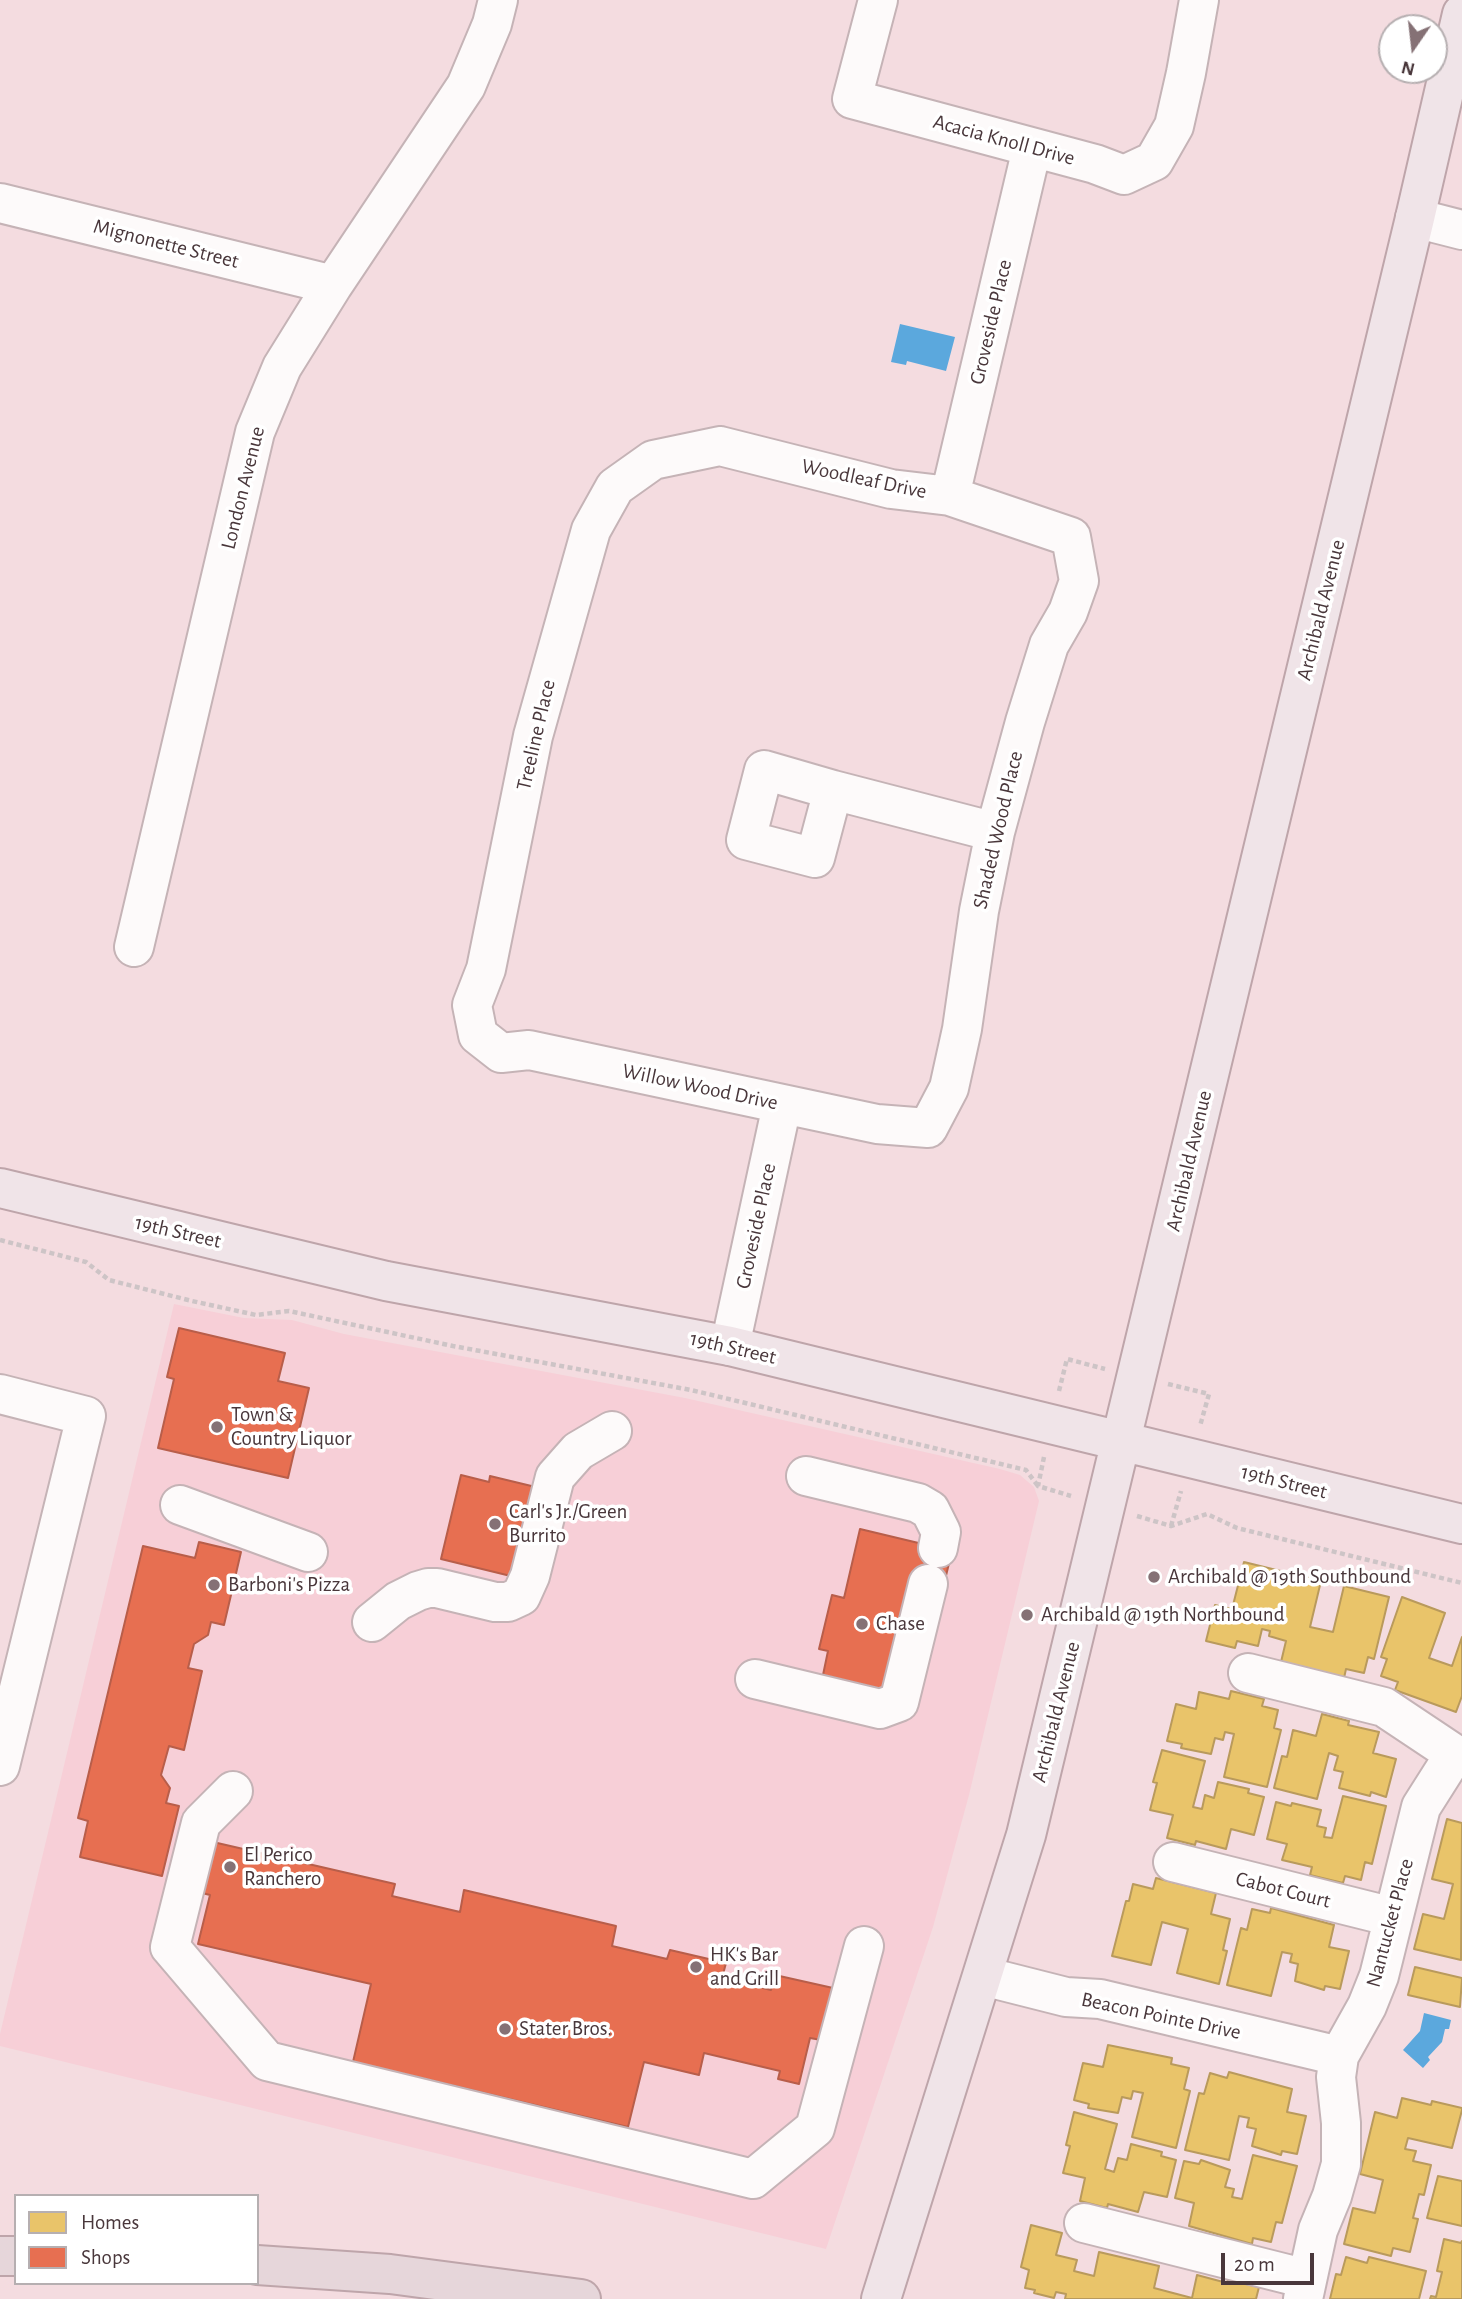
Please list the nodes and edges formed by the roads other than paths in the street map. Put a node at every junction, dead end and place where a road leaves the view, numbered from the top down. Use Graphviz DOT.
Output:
graph roads {
  1 [pos="498,0"];
  2 [pos="878,0"];
  3 [pos="1199,0"];
  4 [pos="1462,14"];
  5 [pos="1032,148"];
  6 [pos="0,202"];
  7 [pos="1415,218"];
  8 [pos="1462,230"];
  9 [pos="332,285"];
  10 [pos="653,460"];
  11 [pos="950,496"];
  12 [pos="1071,537"];
  13 [pos="834,790"];
  14 [pos="995,832"];
  15 [pos="134,947"];
  16 [pos="478,1035"];
  17 [pos="782,1105"];
  18 [pos="928,1128"];
  19 [pos="0,1188"];
  20 [pos="730,1346"];
  21 [pos="0,1394"];
  22 [pos="611,1431"];
  23 [pos="1121,1443"];
  24 [pos="806,1476"];
  25 [pos="180,1506"];
  26 [pos="1462,1524"];
  27 [pos="937,1548"];
  28 [pos="307,1552"];
  29 [pos="929,1584"];
  30 [pos="372,1622"];
  31 [pos="1248,1673"];
  32 [pos="755,1679"];
  33 [pos="1458,1757"];
  34 [pos="0,1766"];
  35 [pos="233,1791"];
  36 [pos="1173,1862"];
  37 [pos="1392,1917"];
  38 [pos="864,1945"];
  39 [pos="983,1976"];
  40 [pos="1339,2056"];
  41 [pos="1084,2223"];
  42 [pos="259,2265"];
  43 [pos="1305,2289"];
  44 [pos="581,2299"];
  45 [pos="881,2299"];
  1 -- 9 [label="street, London Avenue"];
  2 -- 5 [label="street, Acacia Knoll Drive"];
  3 -- 5 [label="street, Acacia Knoll Drive"];
  4 -- 7 [label="main road, Archibald Avenue"];
  5 -- 11 [label="street, Groveside Place"];
  6 -- 9 [label="street, Mignonette Street"];
  7 -- 8 [label="street"];
  7 -- 23 [label="main road, Archibald Avenue"];
  9 -- 15 [label="street, London Avenue"];
  10 -- 11 [label="street, Woodleaf Drive"];
  10 -- 16 [label="street, Treeline Place"];
  11 -- 12 [label="street, Woodleaf Drive"];
  12 -- 14 [label="street, Shaded Wood Place"];
  13 -- 14 [label="street"];
  14 -- 18 [label="street, Shaded Wood Place"];
  16 -- 17 [label="street, Willow Wood Drive"];
  17 -- 18 [label="street, Willow Wood Drive"];
  17 -- 20 [label="street, Groveside Place"];
  19 -- 20 [label="main road, 19th Street"];
  20 -- 23 [label="main road, 19th Street"];
  21 -- 34 [label="street"];
  22 -- 30 [label="street"];
  23 -- 26 [label="main road, 19th Street"];
  23 -- 39 [label="main road, Archibald Avenue"];
  24 -- 27 [label="street"];
  25 -- 28 [label="street"];
  29 -- 32 [label="street"];
  31 -- 33 [label="street"];
  33 -- 37 [label="street, Nantucket Place"];
  35 -- 38 [label="street"];
  36 -- 37 [label="street, Cabot Court"];
  37 -- 40 [label="street, Nantucket Place"];
  39 -- 40 [label="street, Beacon Pointe Drive"];
  39 -- 45 [label="main road, Archibald Avenue"];
  40 -- 43 [label="street, Nantucket Place"];
  41 -- 43 [label="street"];
  42 -- 44 [label="highway"];
}
